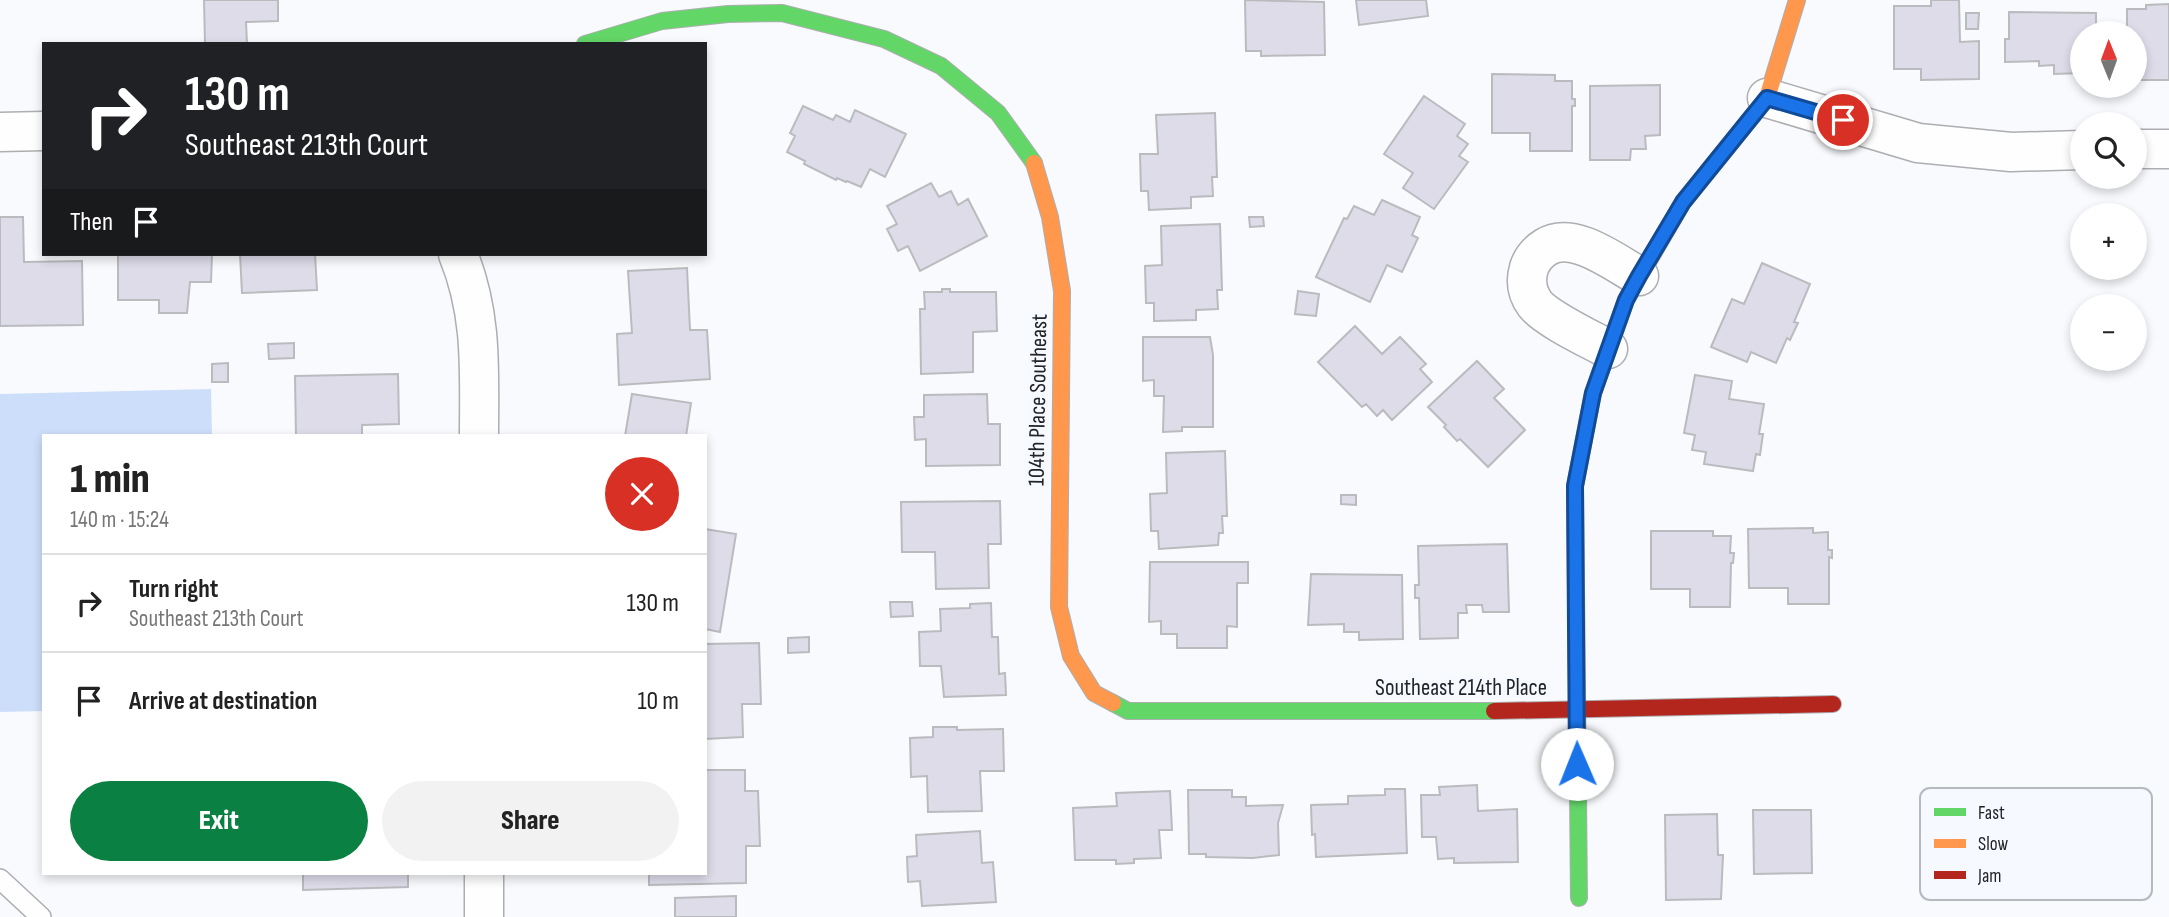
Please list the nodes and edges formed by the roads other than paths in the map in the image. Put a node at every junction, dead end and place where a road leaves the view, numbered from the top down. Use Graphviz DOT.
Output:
graph roads {
  1 [pos="1797,0"];
  2 [pos="782,7"];
  3 [pos="591,42"];
  4 [pos="1767,98"];
  5 [pos="42,131"];
  6 [pos="0,132"];
  7 [pos="2147,149"];
  8 [pos="2169,149"];
  9 [pos="2070,150"];
  10 [pos="459,256"];
  11 [pos="1639,276"];
  12 [pos="1608,349"];
  13 [pos="480,434"];
  14 [pos="1094,693"];
  15 [pos="1833,704"];
  16 [pos="1576,710"];
  17 [pos="484,875"];
  18 [pos="0,879"];
  19 [pos="1579,898"];
  20 [pos="41,917"];
  21 [pos="484,917"];
  1 -- 4 [label="street"];
  2 -- 3 [label="street, 104th Place Southeast"];
  2 -- 14 [label="street, 104th Place Southeast"];
  4 -- 9 [label="street"];
  4 -- 11 [label="street"];
  5 -- 6 [label="street"];
  7 -- 8 [label="street"];
  10 -- 13 [label="street"];
  11 -- 12 [label="street"];
  11 -- 12 [label="street"];
  12 -- 16 [label="street"];
  14 -- 16 [label="street, Southeast 214th Place"];
  15 -- 16 [label="street, Southeast 214th Place"];
  16 -- 19 [label="street"];
  17 -- 21 [label="street"];
  18 -- 20 [label="lane"];
}
